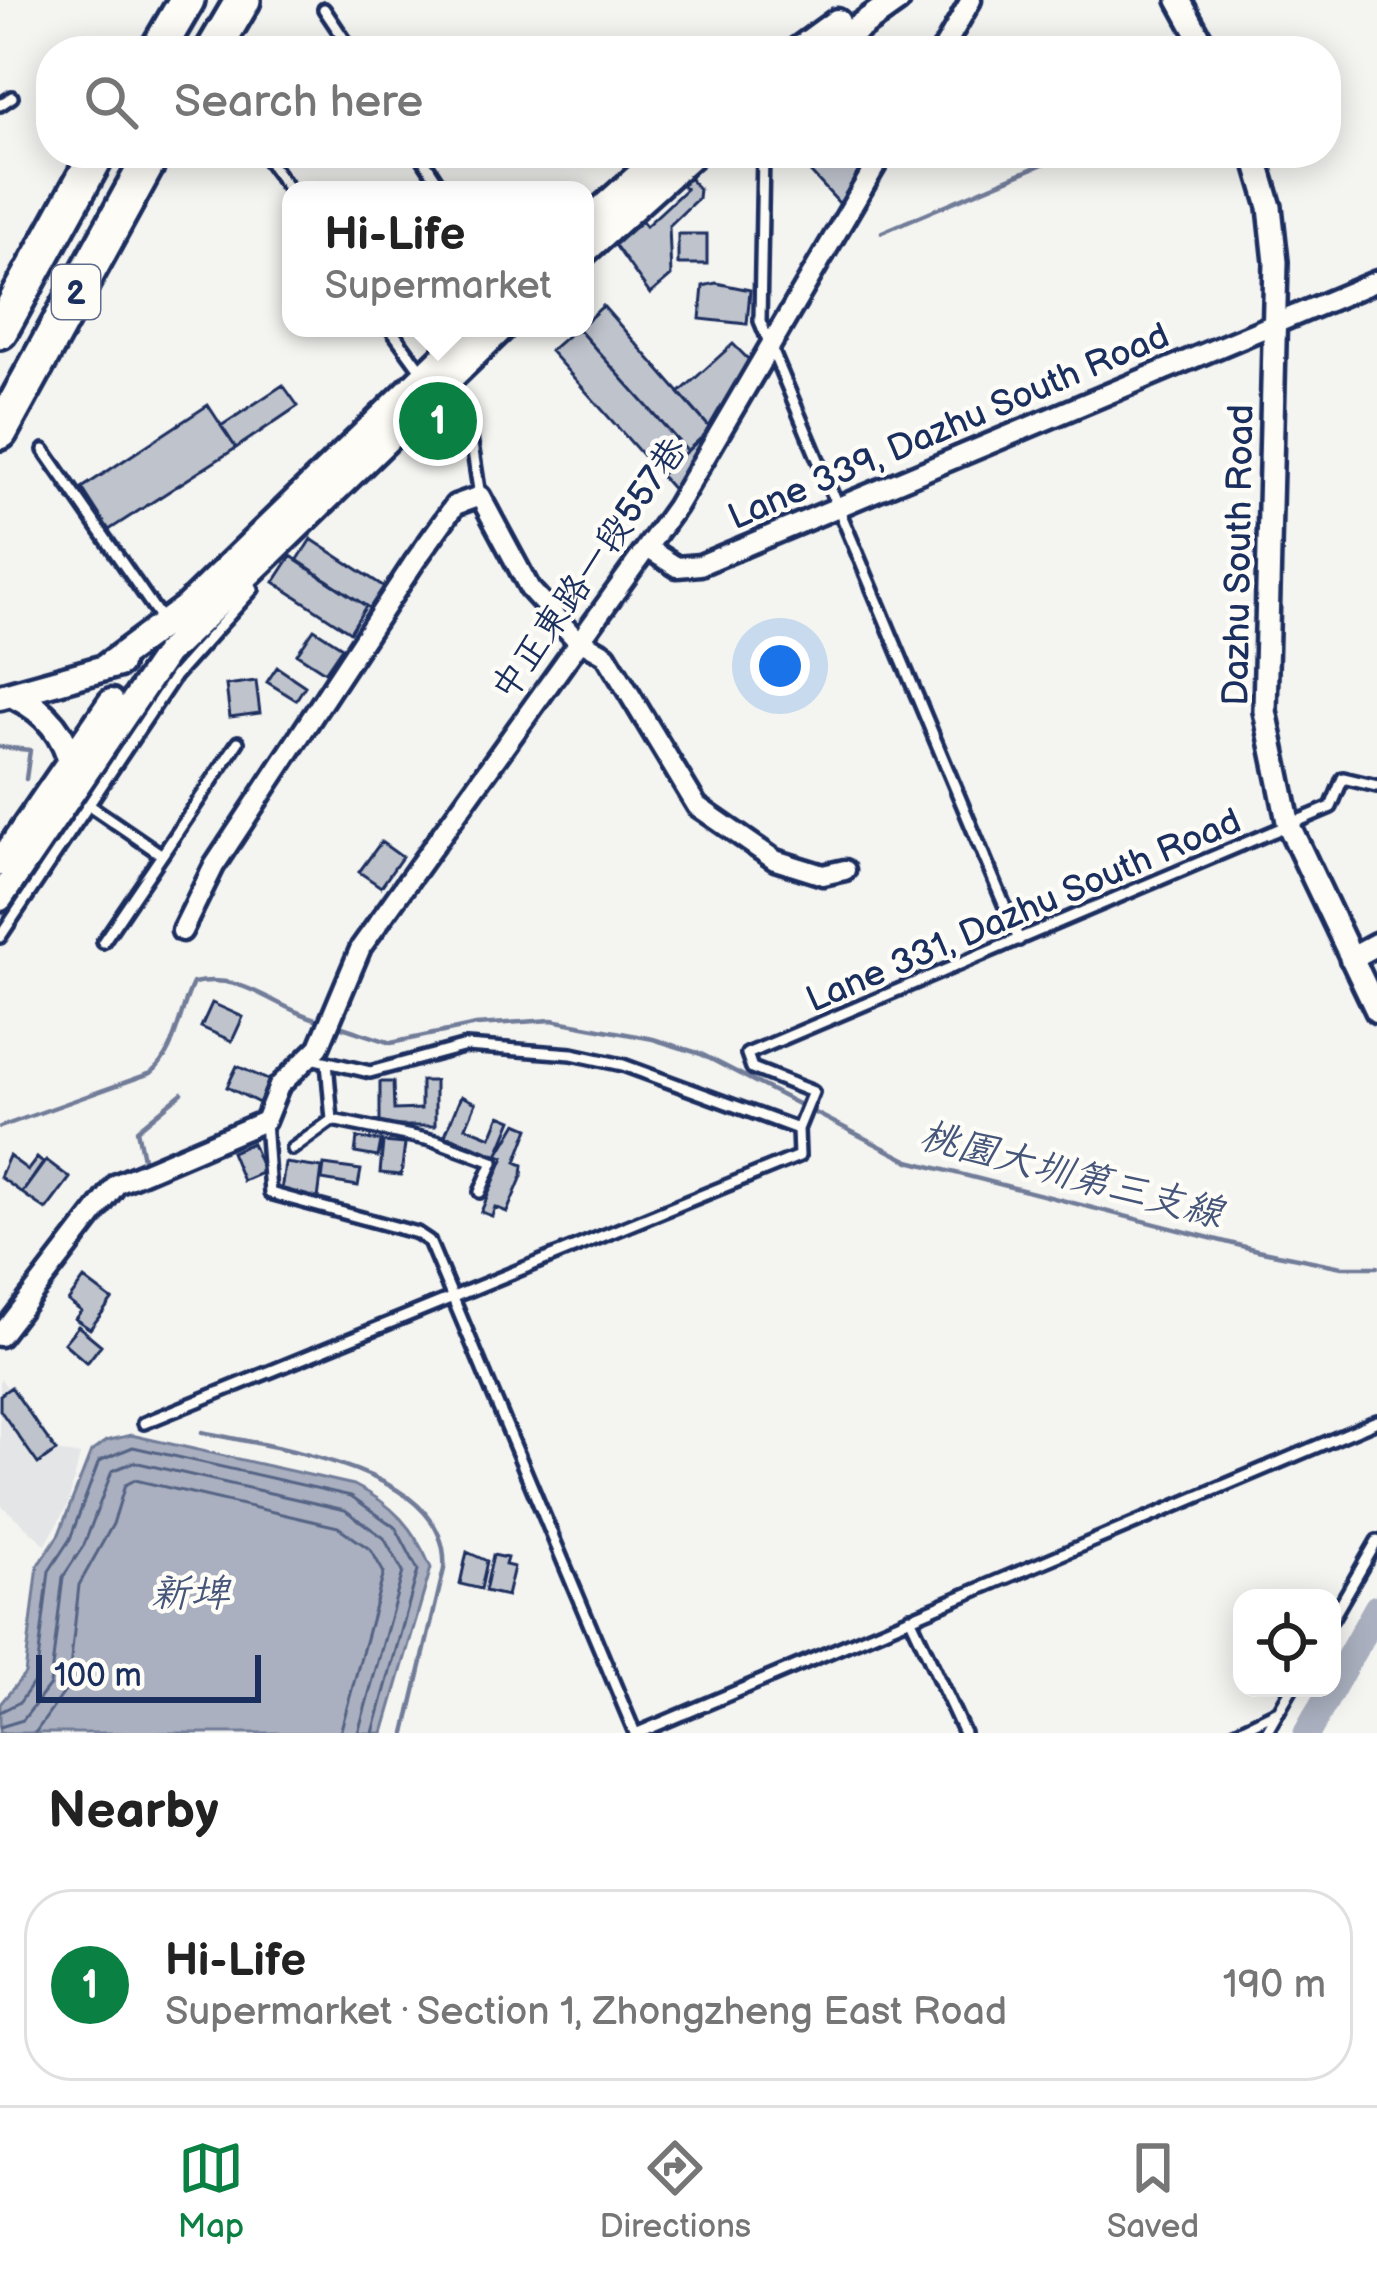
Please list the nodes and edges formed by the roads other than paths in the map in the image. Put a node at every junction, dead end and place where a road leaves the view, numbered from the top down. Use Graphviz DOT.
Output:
graph roads {
  1 [pos="187,0"];
  2 [pos="243,0"];
  3 [pos="868,0"];
  4 [pos="897,0"];
  5 [pos="971,0"];
  6 [pos="1179,0"];
  7 [pos="324,9"];
  8 [pos="166,36"];
  9 [pos="222,36"];
  10 [pos="342,36"];
  11 [pos="818,36"];
  12 [pos="846,36"];
  13 [pos="951,36"];
  14 [pos="1199,36"];
  15 [pos="12,97"];
  16 [pos="0,105"];
  17 [pos="90,168"];
  18 [pos="145,168"];
  19 [pos="647,168"];
  20 [pos="677,168"];
  21 [pos="763,168"];
  22 [pos="874,168"];
  23 [pos="1258,168"];
  24 [pos="594,216"];
  25 [pos="594,243"];
  26 [pos="1377,281"];
  27 [pos="1275,323"];
  28 [pos="0,331"];
  29 [pos="396,337"];
  30 [pos="466,337"];
  31 [pos="490,337"];
  32 [pos="770,349"];
  33 [pos="430,384"];
  34 [pos="0,431"];
  35 [pos="44,450"];
  36 [pos="480,496"];
  37 [pos="834,506"];
  38 [pos="647,548"];
  39 [pos="240,568"];
  40 [pos="165,625"];
  41 [pos="581,640"];
  42 [pos="153,657"];
  43 [pos="104,668"];
  44 [pos="9,697"];
  45 [pos="238,742"];
  46 [pos="74,769"];
  47 [pos="1377,786"];
  48 [pos="89,805"];
  49 [pos="1288,826"];
  50 [pos="162,855"];
  51 [pos="0,863"];
  52 [pos="844,870"];
  53 [pos="0,898"];
  54 [pos="182,931"];
  55 [pos="0,938"];
  56 [pos="1019,940"];
  57 [pos="103,942"];
  58 [pos="1377,944"];
  59 [pos="1352,958"];
  60 [pos="1377,1011"];
  61 [pos="319,1056"];
  62 [pos="332,1120"];
  63 [pos="265,1121"];
  64 [pos="798,1130"];
  65 [pos="292,1149"];
  66 [pos="480,1192"];
  67 [pos="454,1299"];
  68 [pos="0,1336"];
  69 [pos="1377,1421"];
  70 [pos="144,1423"];
  71 [pos="1377,1541"];
  72 [pos="1341,1603"];
  73 [pos="910,1617"];
  74 [pos="1287,1697"];
  75 [pos="1278,1711"];
  76 [pos="636,1733"];
  77 [pos="964,1733"];
  78 [pos="1233,1733"];
  79 [pos="1266,1733"];
  1 -- 8 [label="highway"];
  2 -- 9 [label="highway"];
  3 -- 11 [label="main road"];
  4 -- 12 [label="main road"];
  5 -- 13 [label="street"];
  6 -- 14 [label="street"];
  7 -- 10 [label="lane"];
  15 -- 16 [label="lane"];
  17 -- 28 [label="highway, 2"];
  18 -- 34 [label="highway, 2"];
  19 -- 24 [label="main road"];
  20 -- 25 [label="main road"];
  21 -- 32 [label="lane"];
  22 -- 32 [label="street, 中正東路一段557巷"];
  23 -- 27 [label="street, Dazhu South Road"];
  26 -- 27 [label="street, Lane 339, Dazhu South Road"];
  27 -- 37 [label="street, Lane 339, Dazhu South Road"];
  27 -- 49 [label="street, Dazhu South Road"];
  29 -- 33 [label="lane"];
  30 -- 33 [label="main road"];
  31 -- 33 [label="main road"];
  32 -- 37 [label="lane"];
  32 -- 38 [label="street, 中正東路一段557巷"];
  33 -- 36 [label="lane"];
  33 -- 39 [label="main road"];
  35 -- 40 [label="lane"];
  36 -- 41 [label="street"];
  36 -- 54 [label="street"];
  37 -- 38 [label="street, Lane 339, Dazhu South Road"];
  37 -- 56 [label="lane"];
  38 -- 41 [label="street, 中正東路一段557巷"];
  39 -- 40 [label="main road"];
  39 -- 42 [label="main road"];
  39 -- 48 [label="lane"];
  40 -- 43 [label="main road"];
  41 -- 52 [label="street"];
  41 -- 61 [label="street, 中正東路一段557巷"];
  42 -- 43 [label="main road"];
  42 -- 46 [label="main road"];
  43 -- 44 [label="main road"];
  44 -- 46 [label="main road"];
  45 -- 50 [label="lane"];
  46 -- 51 [label="main road"];
  46 -- 53 [label="main road"];
  47 -- 49 [label="lane, Lane 331, Dazhu South Road"];
  48 -- 50 [label="lane"];
  48 -- 55 [label="lane"];
  49 -- 56 [label="lane, Lane 331, Dazhu South Road"];
  49 -- 59 [label="street, Dazhu South Road"];
  50 -- 57 [label="lane"];
  56 -- 64 [label="lane, Lane 331, Dazhu South Road"];
  58 -- 59 [label="street"];
  59 -- 60 [label="street, Dazhu South Road"];
  61 -- 62 [label="lane"];
  61 -- 63 [label="street, 中正東路一段557巷"];
  61 -- 64 [label="lane"];
  62 -- 65 [label="lane"];
  62 -- 66 [label="lane"];
  63 -- 67 [label="lane"];
  63 -- 68 [label="street"];
  64 -- 67 [label="lane"];
  67 -- 70 [label="lane"];
  67 -- 76 [label="lane"];
  69 -- 73 [label="lane"];
  71 -- 72 [label="lane"];
  73 -- 76 [label="lane"];
  73 -- 77 [label="lane"];
  74 -- 75 [label="lane"];
  75 -- 78 [label="lane"];
  75 -- 79 [label="lane"];
}
